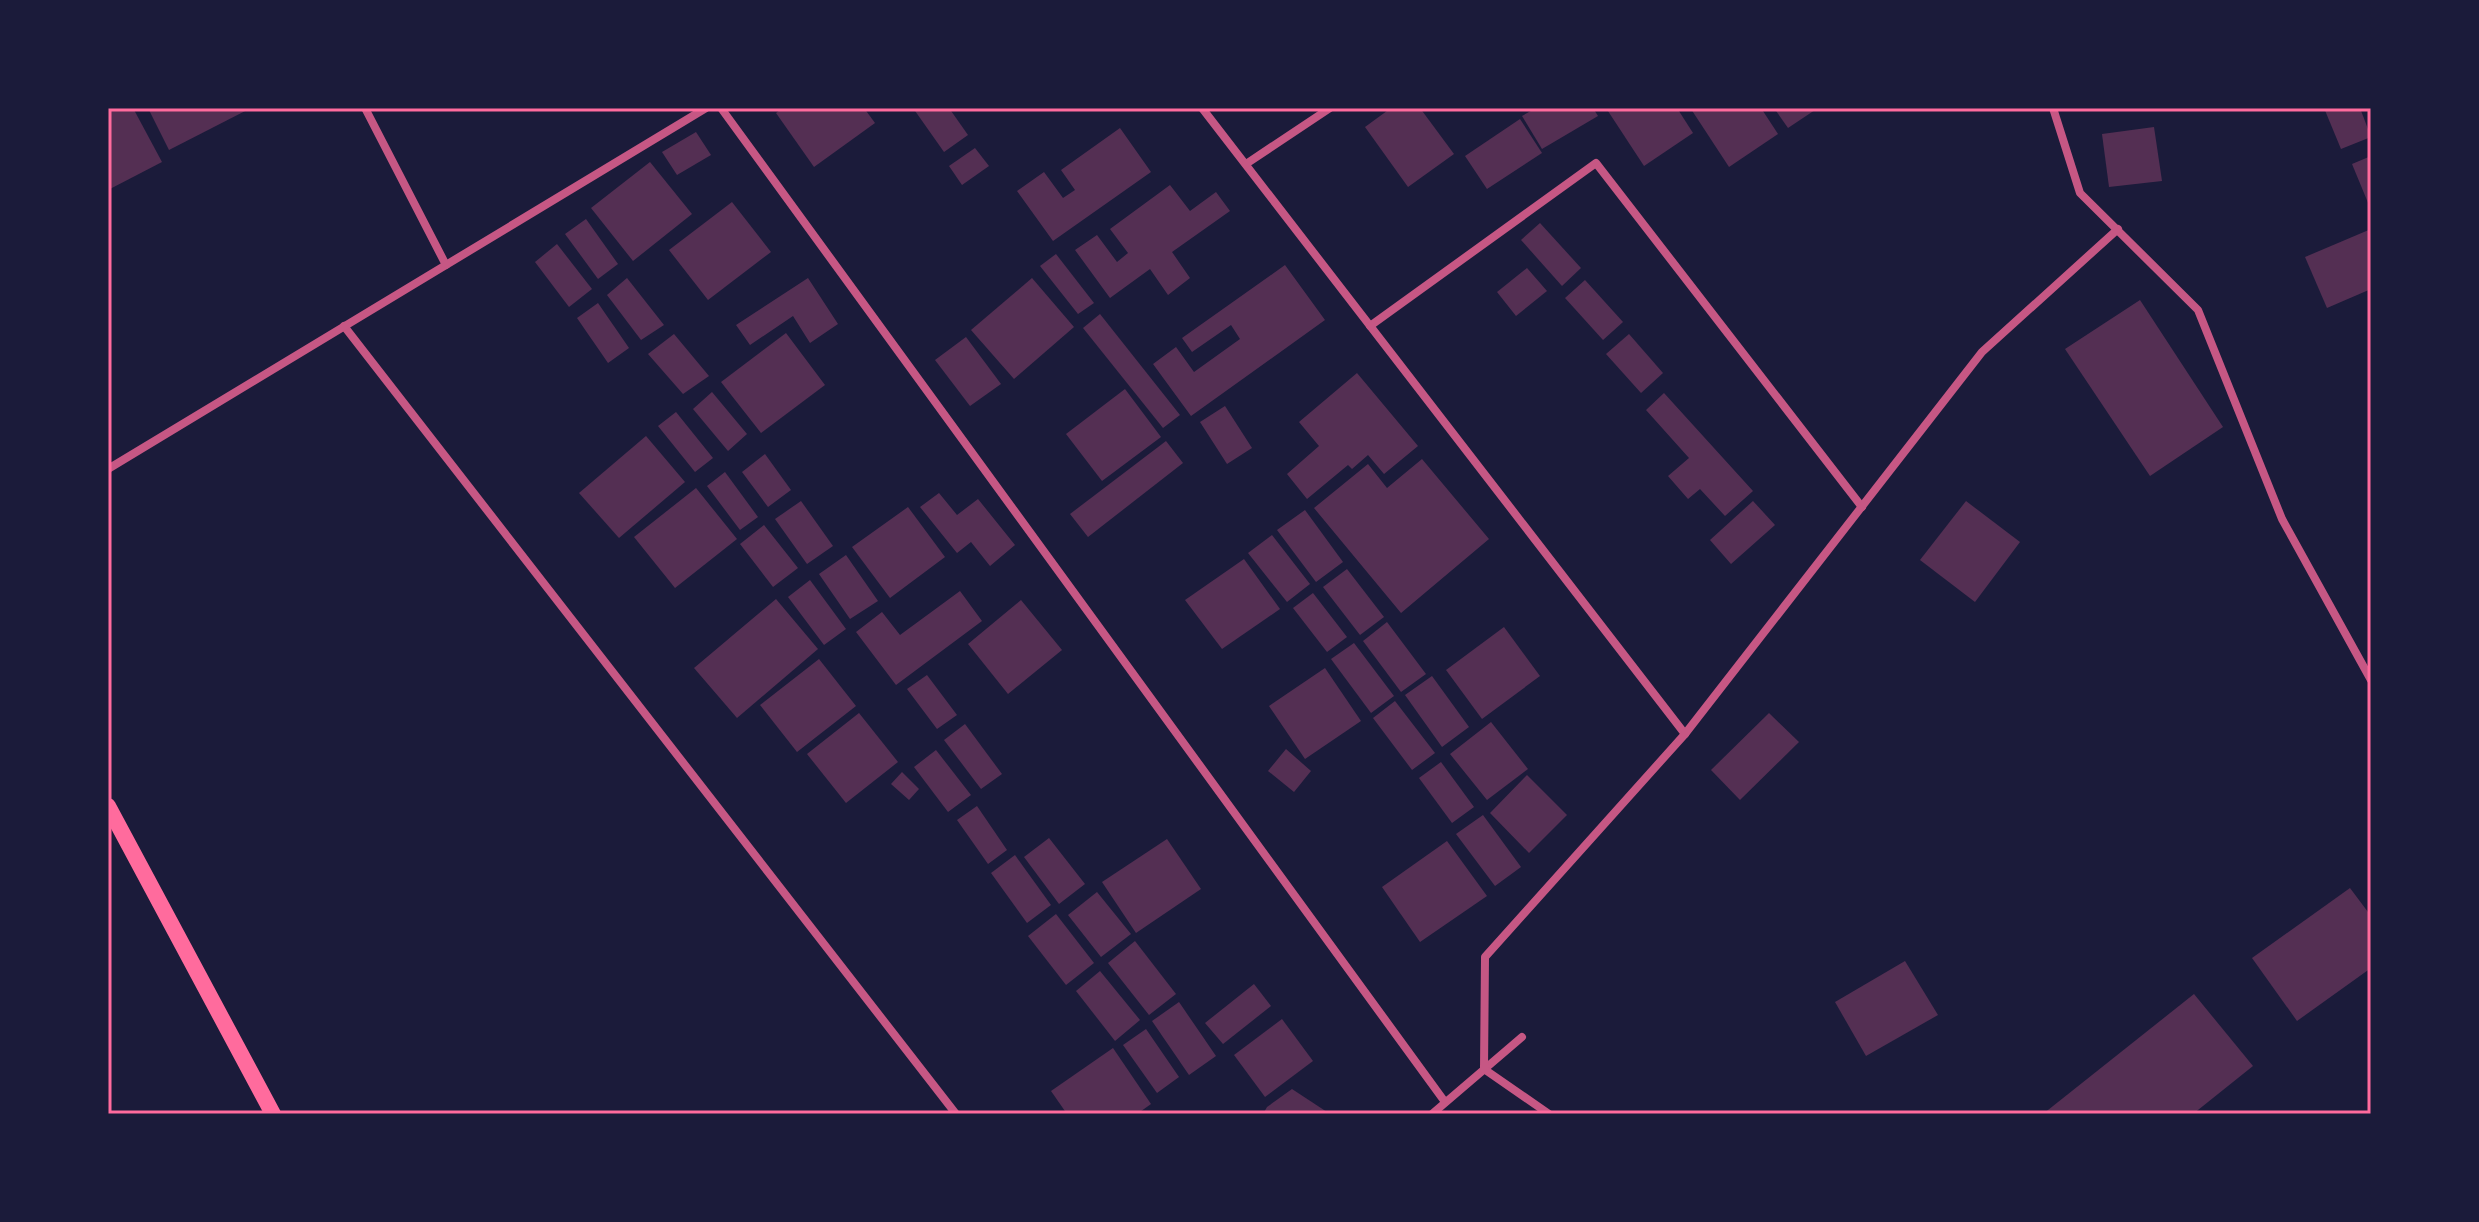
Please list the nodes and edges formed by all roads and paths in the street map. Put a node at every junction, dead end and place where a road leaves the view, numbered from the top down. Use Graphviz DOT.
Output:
graph roads {
  1 [pos="365,108"];
  2 [pos="706,108"];
  3 [pos="721,108"];
  4 [pos="1202,108"];
  5 [pos="1330,108"];
  6 [pos="2053,108"];
  7 [pos="1246,164"];
  8 [pos="2118,229"];
  9 [pos="446,265"];
  10 [pos="344,326"];
  11 [pos="1370,326"];
  12 [pos="108,469"];
  13 [pos="1862,507"];
  14 [pos="2371,680"];
  15 [pos="1685,734"];
  16 [pos="108,806"];
  17 [pos="1522,1037"];
  18 [pos="1484,1069"];
  19 [pos="1445,1102"];
  20 [pos="273,1114"];
  21 [pos="956,1114"];
  22 [pos="1432,1114"];
  23 [pos="1549,1114"];
  1 -- 9 [label="street"];
  2 -- 9 [label="street"];
  3 -- 19 [label="street"];
  4 -- 7 [label="street"];
  5 -- 7 [label="street"];
  6 -- 8 [label="street"];
  7 -- 11 [label="street"];
  8 -- 13 [label="street"];
  8 -- 14 [label="street"];
  9 -- 10 [label="street"];
  10 -- 12 [label="street"];
  10 -- 21 [label="street"];
  11 -- 13 [label="street"];
  11 -- 15 [label="street"];
  13 -- 15 [label="street"];
  15 -- 18 [label="street"];
  16 -- 20 [label="main road"];
  17 -- 18 [label="street"];
  18 -- 19 [label="street"];
  18 -- 23 [label="street"];
  19 -- 22 [label="street"];
}
